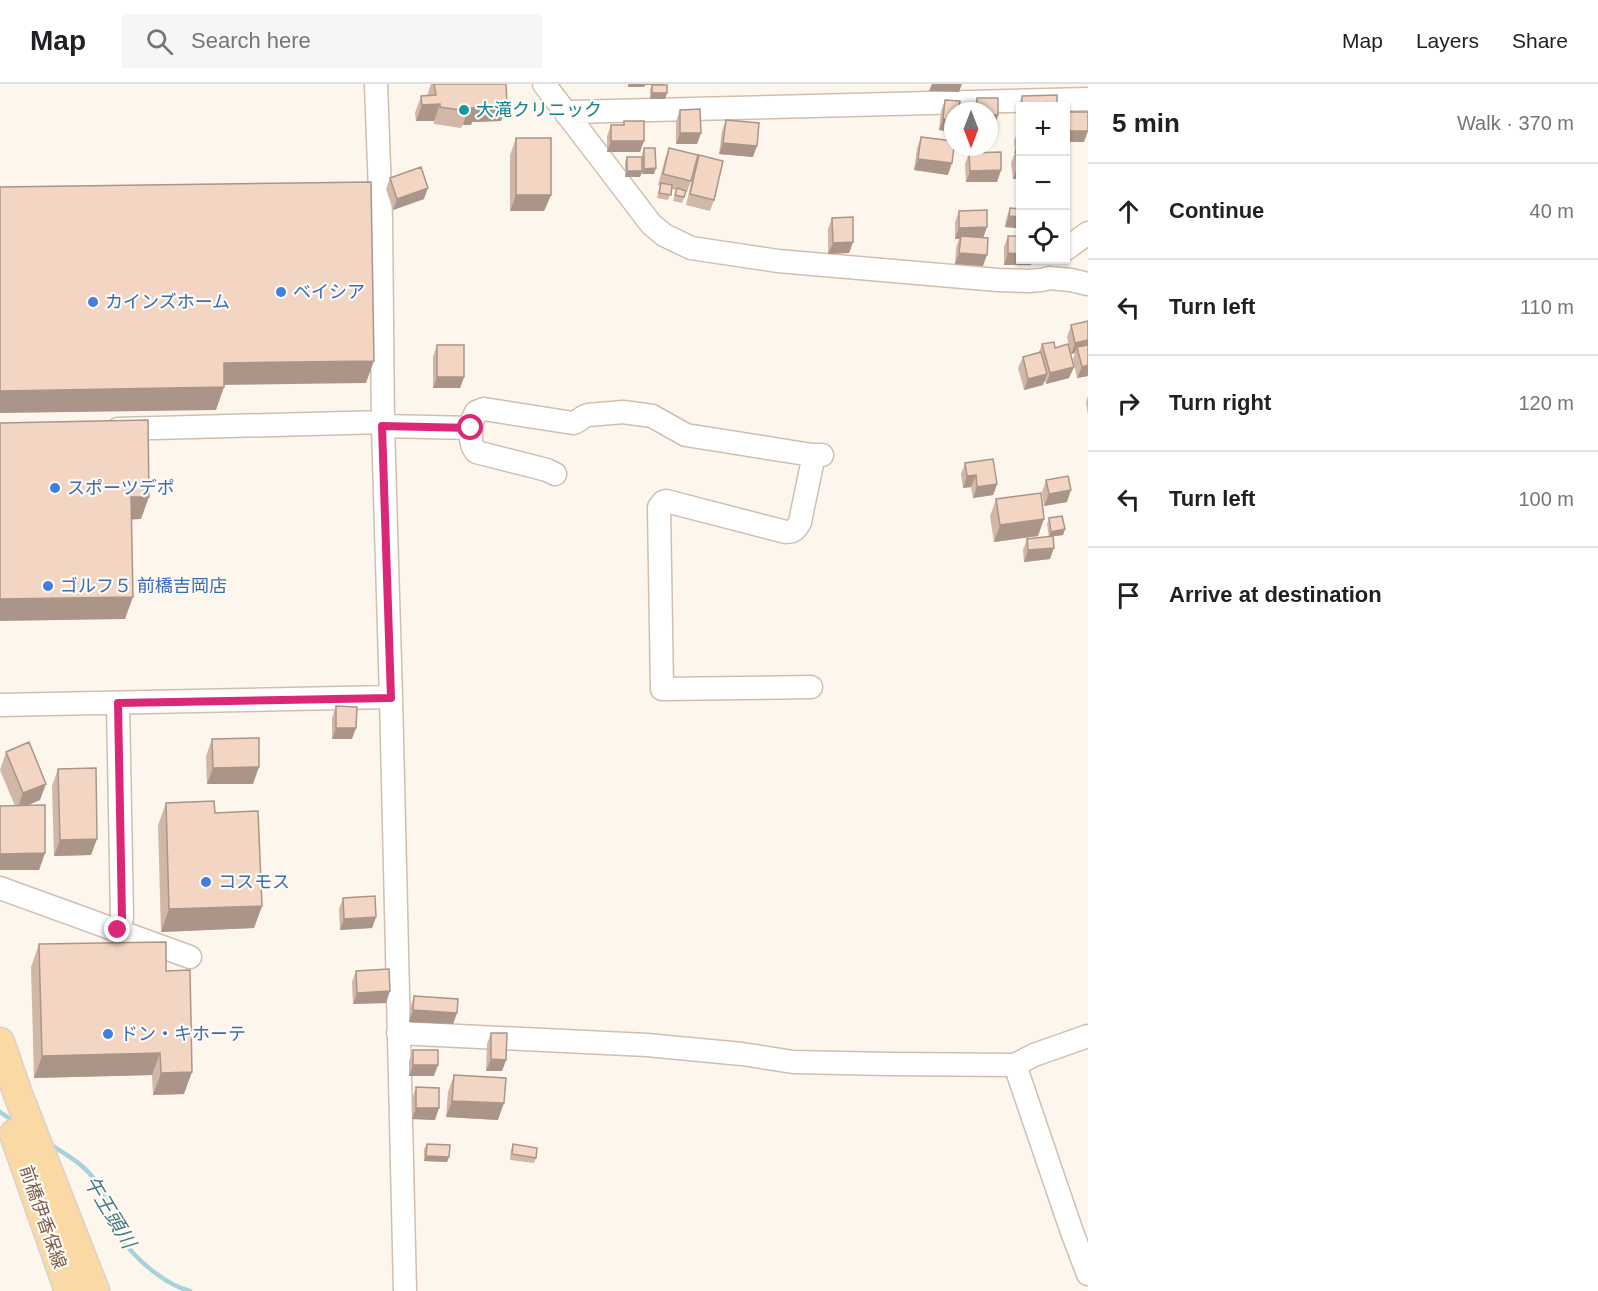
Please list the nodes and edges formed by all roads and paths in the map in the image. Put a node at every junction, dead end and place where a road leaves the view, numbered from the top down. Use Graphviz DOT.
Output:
graph roads {
  1 [pos="376,84"];
  2 [pos="544,84"];
  3 [pos="1088,99"];
  4 [pos="567,115"];
  5 [pos="1088,232"];
  6 [pos="1070,245"];
  7 [pos="1053,269"];
  8 [pos="1088,284"];
  9 [pos="382,424"];
  10 [pos="471,428"];
  11 [pos="96,429"];
  12 [pos="555,474"];
  13 [pos="811,687"];
  14 [pos="391,698"];
  15 [pos="118,703"];
  16 [pos="0,705"];
  17 [pos="0,888"];
  18 [pos="118,930"];
  19 [pos="190,957"];
  20 [pos="398,1033"];
  21 [pos="1088,1036"];
  22 [pos="0,1042"];
  23 [pos="1016,1065"];
  24 [pos="10,1097"];
  25 [pos="1088,1274"];
  26 [pos="69,1291"];
  27 [pos="95,1291"];
  28 [pos="405,1291"];
  1 -- 9 [label="street"];
  2 -- 4 [label="street"];
  3 -- 4 [label="street"];
  4 -- 7 [label="street"];
  5 -- 6 [label="street"];
  7 -- 8 [label="street"];
  9 -- 10 [label="street"];
  9 -- 11 [label="street"];
  9 -- 14 [label="street"];
  10 -- 12 [label="street"];
  10 -- 13 [label="street"];
  14 -- 15 [label="street"];
  14 -- 20 [label="street"];
  15 -- 16 [label="street"];
  15 -- 18 [label="street"];
  17 -- 18 [label="street"];
  18 -- 19 [label="street"];
  20 -- 23 [label="street"];
  20 -- 28 [label="street"];
  21 -- 23 [label="street"];
  22 -- 24 [label="main road"];
  23 -- 25 [label="street"];
  24 -- 26 [label="main road, 前橋伊香保線"];
  24 -- 27 [label="main road, 前橋伊香保線"];
}
